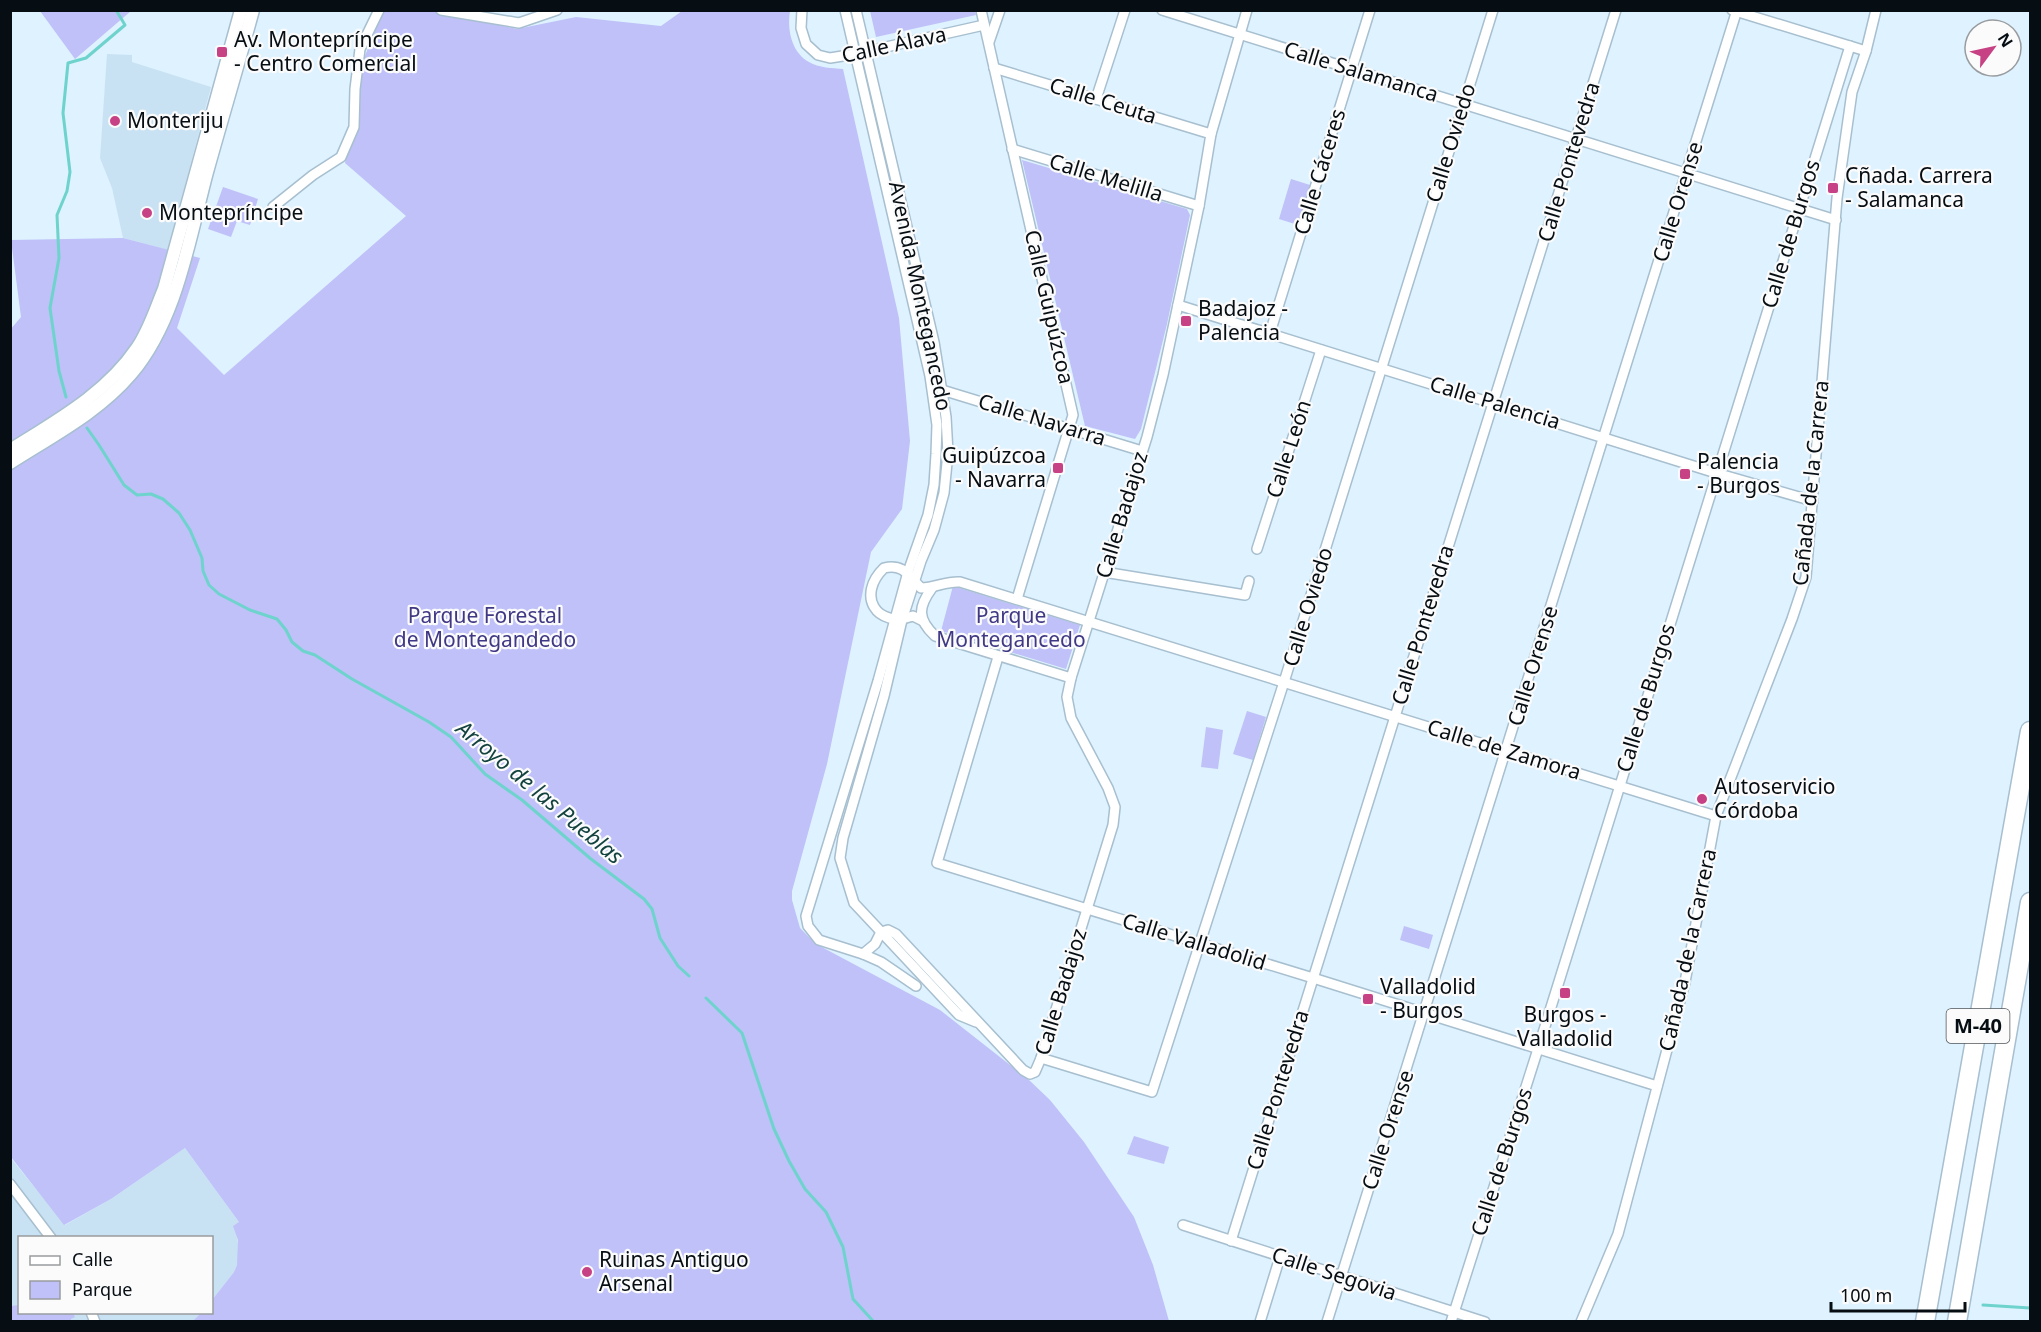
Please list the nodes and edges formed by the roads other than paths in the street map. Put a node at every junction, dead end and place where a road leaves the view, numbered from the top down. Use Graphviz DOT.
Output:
graph roads {
  1 [pos="241,10"];
  2 [pos="253,10"];
  3 [pos="441,10"];
  4 [pos="557,10"];
  5 [pos="802,10"];
  6 [pos="845,10"];
  7 [pos="856,10"];
  8 [pos="981,10"];
  9 [pos="988,10"];
  10 [pos="994,10"];
  11 [pos="1000,10"];
  12 [pos="1125,10"];
  13 [pos="1162,10"];
  14 [pos="1247,10"];
  15 [pos="1370,10"];
  16 [pos="1493,10"];
  17 [pos="1616,10"];
  18 [pos="1876,10"];
  19 [pos="378,11"];
  20 [pos="1735,11"];
  21 [pos="984,25"];
  22 [pos="1239,34"];
  23 [pos="988,44"];
  24 [pos="1850,46"];
  25 [pos="1866,51"];
  26 [pos="860,53"];
  27 [pos="1861,66"];
  28 [pos="994,68"];
  29 [pos="1351,70"];
  30 [pos="1841,74"];
  31 [pos="1096,99"];
  32 [pos="1463,104"];
  33 [pos="1211,134"];
  34 [pos="1577,139"];
  35 [pos="1012,149"];
  36 [pos="1687,174"];
  37 [pos="1199,206"];
  38 [pos="273,207"];
  39 [pos="1799,209"];
  40 [pos="1836,220"];
  41 [pos="1178,305"];
  42 [pos="1270,333"];
  43 [pos="1321,350"];
  44 [pos="1381,368"];
  45 [pos="942,390"];
  46 [pos="1493,402"];
  47 [pos="1069,429"];
  48 [pos="1605,437"];
  49 [pos="10,450"];
  50 [pos="1142,451"];
  51 [pos="10,463"];
  52 [pos="1716,473"];
  53 [pos="1813,501"];
  54 [pos="1257,549"];
  55 [pos="908,572"];
  56 [pos="1104,572"];
  57 [pos="1249,580"];
  58 [pos="915,581"];
  59 [pos="932,588"];
  60 [pos="1017,599"];
  61 [pos="898,620"];
  62 [pos="923,621"];
  63 [pos="1089,621"];
  64 [pos="998,657"];
  65 [pos="1071,678"];
  66 [pos="1284,682"];
  67 [pos="1394,716"];
  68 [pos="2031,731"];
  69 [pos="1506,750"];
  70 [pos="1619,785"];
  71 [pos="1716,816"];
  72 [pos="822,861"];
  73 [pos="842,869"];
  74 [pos="2031,902"];
  75 [pos="1088,909"];
  76 [pos="881,932"];
  77 [pos="1201,945"];
  78 [pos="862,954"];
  79 [pos="1313,978"];
  80 [pos="916,986"];
  81 [pos="1425,1014"];
  82 [pos="1538,1049"];
  83 [pos="1041,1058"];
  84 [pos="1032,1074"];
  85 [pos="1657,1086"];
  86 [pos="10,1184"];
  87 [pos="1183,1225"];
  88 [pos="49,1236"];
  89 [pos="1231,1241"];
  90 [pos="1280,1257"];
  91 [pos="1341,1276"];
  92 [pos="1453,1317"];
  93 [pos="1260,1322"];
  94 [pos="1327,1322"];
  95 [pos="1485,1322"];
  96 [pos="1581,1322"];
  97 [pos="1925,1322"];
  98 [pos="1957,1322"];
  1 -- 49 [label="street"];
  2 -- 51 [label="street"];
  3 -- 4 [label="street"];
  5 -- 26 [label="street, Calle Álava"];
  6 -- 26 [label="street, Avenida Montegancedo"];
  7 -- 26 [label="street, Avenida Montegancedo"];
  8 -- 21 [label="street, Calle Guipúzcoa"];
  9 -- 10 [label="street"];
  11 -- 23 [label="street"];
  12 -- 31 [label="street"];
  13 -- 22 [label="street, Calle Salamanca"];
  14 -- 22 [label="street, Calle Badajoz"];
  15 -- 29 [label="street, Calle Cáceres"];
  16 -- 32 [label="street, Calle Oviedo"];
  17 -- 34 [label="street, Calle Pontevedra"];
  18 -- 25 [label="street, Cañada de la Carrera"];
  19 -- 38 [label="street"];
  20 -- 24 [label="street"];
  20 -- 36 [label="street, Calle Orense"];
  21 -- 23 [label="street, Calle Guipúzcoa"];
  21 -- 26 [label="street, Calle Álava"];
  22 -- 29 [label="street, Calle Salamanca"];
  22 -- 33 [label="street, Calle Badajoz"];
  23 -- 28 [label="street, Calle Guipúzcoa"];
  24 -- 25 [label="street"];
  24 -- 30 [label="street, Calle de Burgos"];
  25 -- 27 [label="street, Cañada de la Carrera"];
  26 -- 45 [label="street, Avenida Montegancedo"];
  26 -- 55 [label="street, Avenida Montegancedo"];
  27 -- 30 [label="street"];
  27 -- 40 [label="street, Cañada de la Carrera"];
  28 -- 31 [label="street, Calle Ceuta"];
  28 -- 35 [label="street, Calle Guipúzcoa"];
  29 -- 32 [label="street, Calle Salamanca"];
  29 -- 42 [label="street, Calle Cáceres"];
  30 -- 39 [label="street, Calle de Burgos"];
  31 -- 33 [label="street, Calle Ceuta"];
  32 -- 34 [label="street, Calle Salamanca"];
  32 -- 44 [label="street, Calle Oviedo"];
  33 -- 37 [label="street, Calle Badajoz"];
  34 -- 36 [label="street, Calle Salamanca"];
  34 -- 46 [label="street, Calle Pontevedra"];
  35 -- 37 [label="street, Calle Melilla"];
  35 -- 47 [label="street, Calle Guipúzcoa"];
  36 -- 39 [label="street, Calle Salamanca"];
  36 -- 48 [label="street, Calle Orense"];
  37 -- 41 [label="street, Calle Badajoz"];
  39 -- 40 [label="street, Calle Salamanca"];
  39 -- 52 [label="street, Calle de Burgos"];
  40 -- 53 [label="street, Cañada de la Carrera"];
  41 -- 42 [label="street, Calle Palencia"];
  41 -- 50 [label="street, Calle Badajoz"];
  42 -- 43 [label="street, Calle Palencia"];
  43 -- 44 [label="street, Calle Palencia"];
  43 -- 54 [label="street, Calle León"];
  44 -- 46 [label="street, Calle Palencia"];
  44 -- 66 [label="street, Calle Oviedo"];
  45 -- 47 [label="street, Calle Navarra"];
  45 -- 58 [label="street, Avenida Montegancedo"];
  46 -- 48 [label="street, Calle Palencia"];
  46 -- 67 [label="street, Calle Pontevedra"];
  47 -- 50 [label="street, Calle Navarra"];
  47 -- 60 [label="street, Calle Guipúzcoa"];
  48 -- 52 [label="street, Calle Palencia"];
  48 -- 69 [label="street, Calle Orense"];
  50 -- 56 [label="street, Calle Badajoz"];
  52 -- 53 [label="street, Calle Palencia"];
  52 -- 70 [label="street, Calle de Burgos"];
  53 -- 71 [label="street, Cañada de la Carrera"];
  55 -- 58 [label="street"];
  55 -- 61 [label="street, Avenida Montegancedo"];
  55 -- 61 [label="street"];
  56 -- 57 [label="street"];
  56 -- 63 [label="street, Calle Badajoz"];
  58 -- 59 [label="street"];
  58 -- 61 [label="street, Avenida Montegancedo"];
  59 -- 60 [label="street, Calle de Zamora"];
  59 -- 62 [label="street"];
  60 -- 63 [label="street, Calle de Zamora"];
  61 -- 62 [label="street"];
  61 -- 72 [label="street, Avenida Montegancedo"];
  61 -- 73 [label="street, Avenida Montegancedo"];
  62 -- 64 [label="street"];
  63 -- 65 [label="street, Calle Badajoz"];
  63 -- 66 [label="street, Calle de Zamora"];
  64 -- 65 [label="street"];
  64 -- 75 [label="street, Calle Valladolid"];
  65 -- 75 [label="street, Calle Badajoz"];
  66 -- 67 [label="street, Calle de Zamora"];
  66 -- 77 [label="street, Calle Oviedo"];
  67 -- 69 [label="street, Calle de Zamora"];
  67 -- 79 [label="street, Calle Pontevedra"];
  68 -- 97 [label="highway, M-40"];
  69 -- 70 [label="street, Calle de Zamora"];
  69 -- 81 [label="street, Calle Orense"];
  70 -- 71 [label="street, Calle de Zamora"];
  70 -- 82 [label="street, Calle de Burgos"];
  71 -- 85 [label="street, Cañada de la Carrera"];
  72 -- 73 [label="street"];
  72 -- 78 [label="street, Avenida Montegancedo"];
  73 -- 76 [label="street, Avenida Montegancedo"];
  74 -- 98 [label="highway, M-40"];
  75 -- 77 [label="street, Calle Valladolid"];
  75 -- 83 [label="street, Calle Badajoz"];
  76 -- 78 [label="street"];
  76 -- 84 [label="street, Avenida Montegancedo"];
  77 -- 79 [label="street, Calle Valladolid"];
  77 -- 83 [label="street, Calle Oviedo"];
  78 -- 80 [label="street, Avenida Montegancedo"];
  79 -- 81 [label="street, Calle Valladolid"];
  79 -- 89 [label="street, Calle Pontevedra"];
  81 -- 82 [label="street, Calle Valladolid"];
  81 -- 91 [label="street, Calle Orense"];
  82 -- 85 [label="street, Calle Valladolid"];
  82 -- 92 [label="street, Calle de Burgos"];
  83 -- 84 [label="street, Calle Badajoz"];
  85 -- 96 [label="street, Cañada de la Carrera"];
  86 -- 88 [label="street"];
  87 -- 89 [label="street, Calle Segovia"];
  89 -- 90 [label="street, Calle Segovia"];
  90 -- 91 [label="street, Calle Segovia"];
  90 -- 93 [label="street"];
  91 -- 92 [label="street, Calle Segovia"];
  91 -- 94 [label="street, Calle Orense"];
  92 -- 95 [label="street, Calle Segovia"];
}
